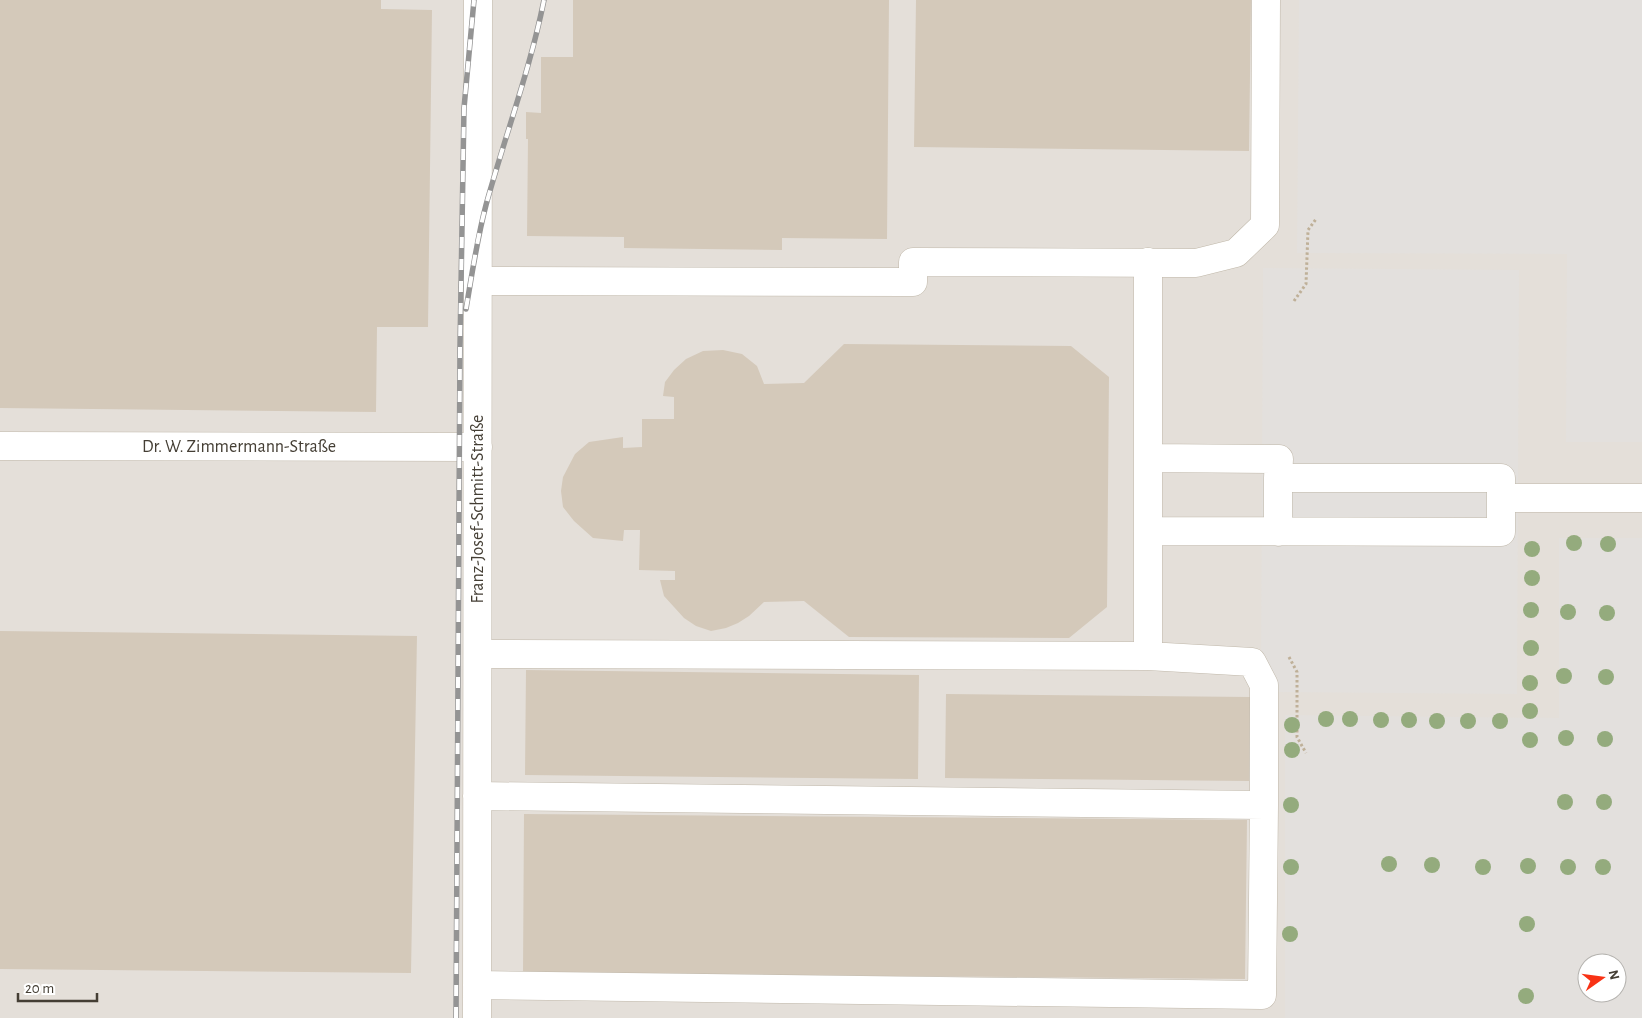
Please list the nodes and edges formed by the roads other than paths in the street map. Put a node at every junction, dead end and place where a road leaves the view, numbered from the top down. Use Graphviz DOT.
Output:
graph roads {
  1 [pos="478,0"];
  2 [pos="1266,0"];
  3 [pos="1148,262"];
  4 [pos="477,281"];
  5 [pos="0,446"];
  6 [pos="478,447"];
  7 [pos="1148,458"];
  8 [pos="1278,478"];
  9 [pos="1501,498"];
  10 [pos="1642,498"];
  11 [pos="1148,531"];
  12 [pos="1278,532"];
  13 [pos="478,654"];
  14 [pos="1148,656"];
  15 [pos="477,796"];
  16 [pos="1264,804"];
  17 [pos="477,986"];
  18 [pos="1262,1006"];
  19 [pos="477,1018"];
  1 -- 4 [label="lane, Franz-Josef-Schmitt-Straße"];
  2 -- 3 [label="lane"];
  3 -- 4 [label="lane"];
  3 -- 7 [label="lane"];
  4 -- 6 [label="lane, Franz-Josef-Schmitt-Straße"];
  5 -- 6 [label="lane, Dr. W. Zimmermann-Straße"];
  6 -- 13 [label="lane, Franz-Josef-Schmitt-Straße"];
  7 -- 8 [label="lane"];
  7 -- 11 [label="lane"];
  8 -- 9 [label="lane"];
  8 -- 12 [label="lane"];
  9 -- 10 [label="lane"];
  9 -- 12 [label="lane"];
  11 -- 12 [label="lane"];
  11 -- 14 [label="lane"];
  13 -- 14 [label="lane"];
  13 -- 15 [label="lane, Franz-Josef-Schmitt-Straße"];
  14 -- 16 [label="lane"];
  15 -- 16 [label="lane"];
  15 -- 17 [label="lane, Franz-Josef-Schmitt-Straße"];
  16 -- 18 [label="lane"];
  17 -- 18 [label="lane"];
  17 -- 19 [label="lane, Franz-Josef-Schmitt-Straße"];
}
